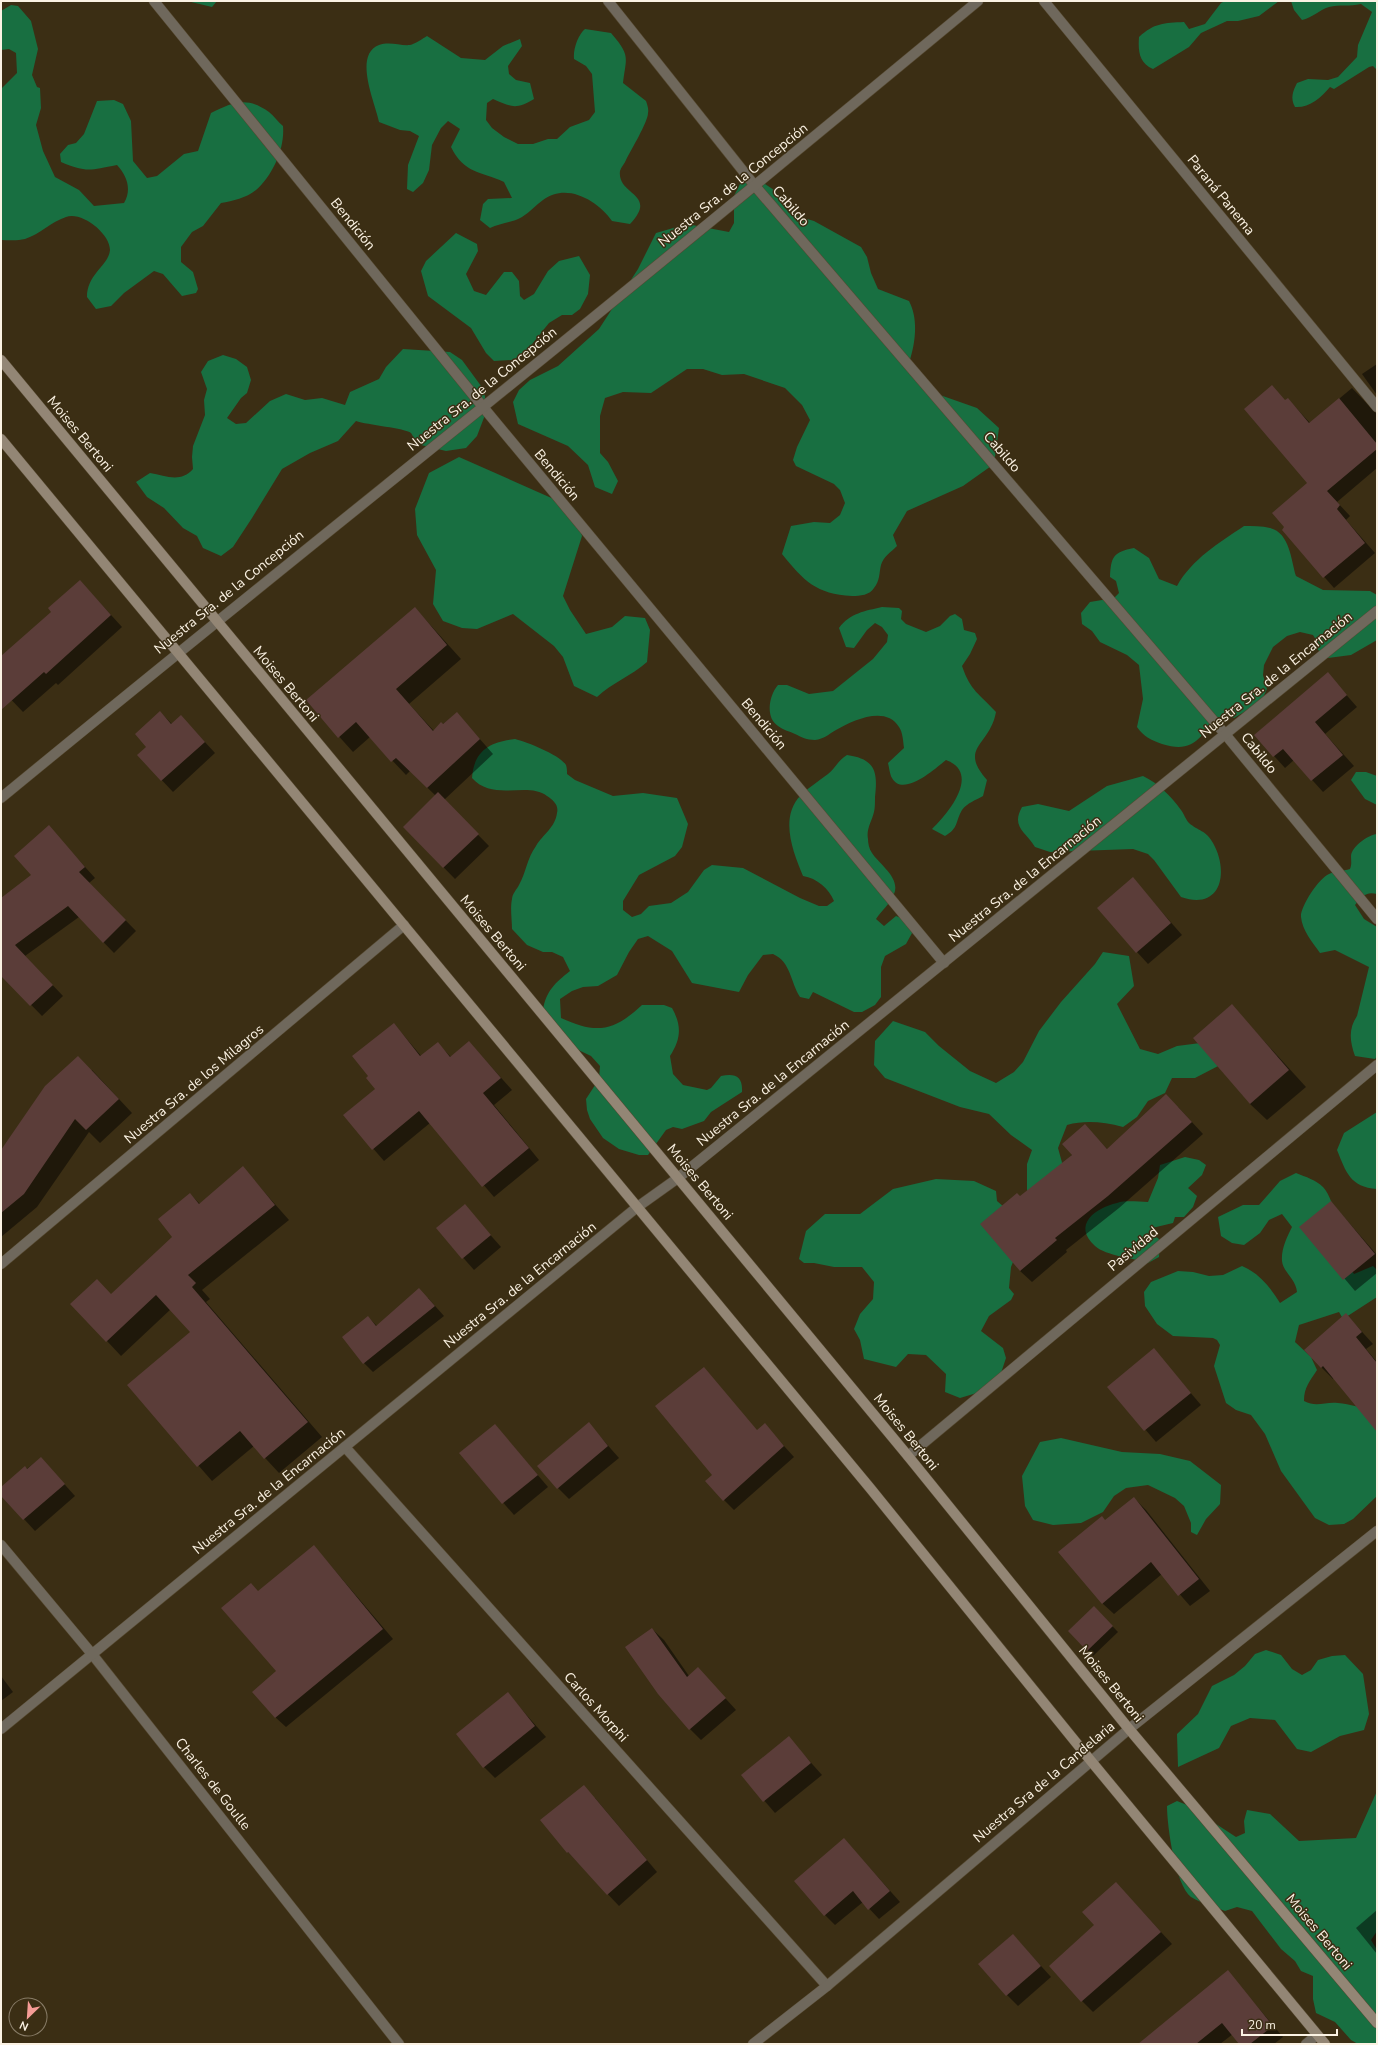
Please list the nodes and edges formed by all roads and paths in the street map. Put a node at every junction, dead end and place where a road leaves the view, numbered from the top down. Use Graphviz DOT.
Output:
graph roads {
  1 [pos="154,1"];
  2 [pos="608,1"];
  3 [pos="978,1"];
  4 [pos="1044,1"];
  5 [pos="755,186"];
  6 [pos="1,360"];
  7 [pos="483,407"];
  8 [pos="1377,407"];
  9 [pos="1,439"];
  10 [pos="1377,611"];
  11 [pos="216,620"];
  12 [pos="177,652"];
  13 [pos="1225,734"];
  14 [pos="1,798"];
  15 [pos="1377,919"];
  16 [pos="404,925"];
  17 [pos="944,963"];
  18 [pos="1377,1065"];
  19 [pos="678,1178"];
  20 [pos="636,1208"];
  21 [pos="1,1264"];
  22 [pos="345,1447"];
  23 [pos="908,1456"];
  24 [pos="1377,1531"];
  25 [pos="1,1545"];
  26 [pos="92,1654"];
  27 [pos="1,1729"];
  28 [pos="1129,1729"];
  29 [pos="1090,1761"];
  30 [pos="826,1986"];
  31 [pos="1377,2023"];
  32 [pos="1317,2035"];
  33 [pos="399,2044"];
  34 [pos="753,2044"];
  35 [pos="1306,2044"];
  36 [pos="1325,2044"];
  1 -- 7 [label="street, Bendición"];
  2 -- 5 [label="street, Cabildo"];
  3 -- 5 [label="street, Nuestra Sra. de la Concepción"];
  4 -- 8 [label="street, Paraná Panema"];
  5 -- 7 [label="street, Nuestra Sra. de la Concepción"];
  5 -- 13 [label="street, Cabildo"];
  6 -- 11 [label="street, Moises Bertoni"];
  7 -- 11 [label="street, Nuestra Sra. de la Concepción"];
  7 -- 17 [label="street, Bendición"];
  9 -- 12 [label="street"];
  10 -- 13 [label="street, Nuestra Sra. de la Encarnación"];
  11 -- 12 [label="street, Nuestra Sra. de la Concepción"];
  11 -- 19 [label="street, Moises Bertoni"];
  12 -- 14 [label="street, Nuestra Sra. de la Concepción"];
  12 -- 16 [label="street"];
  13 -- 15 [label="street, Cabildo"];
  13 -- 17 [label="street, Nuestra Sra. de la Encarnación"];
  16 -- 20 [label="street"];
  16 -- 21 [label="street, Nuestra Sra. de los Milagros"];
  17 -- 19 [label="street, Nuestra Sra. de la Encarnación"];
  18 -- 23 [label="street, Pasividad"];
  19 -- 20 [label="street, Nuestra Sra. de la Encarnación"];
  19 -- 23 [label="street, Moises Bertoni"];
  20 -- 22 [label="street, Nuestra Sra. de la Encarnación"];
  20 -- 29 [label="street"];
  22 -- 26 [label="street, Nuestra Sra. de la Encarnación"];
  22 -- 30 [label="street, Carlos Morphi"];
  23 -- 28 [label="street, Moises Bertoni"];
  24 -- 28 [label="street, Nuestra Sra de la Candelaria"];
  25 -- 26 [label="street, Charles de Goulle"];
  26 -- 27 [label="street, Nuestra Sra. de la Encarnación"];
  26 -- 33 [label="street, Charles de Goulle"];
  28 -- 29 [label="street, Nuestra Sra de la Candelaria"];
  28 -- 31 [label="street, Moises Bertoni"];
  29 -- 30 [label="street, Nuestra Sra de la Candelaria"];
  29 -- 32 [label="street"];
  30 -- 34 [label="street, Nuestra Sra de la Candelaria"];
  32 -- 35 [label="street"];
  32 -- 36 [label="street"];
}
